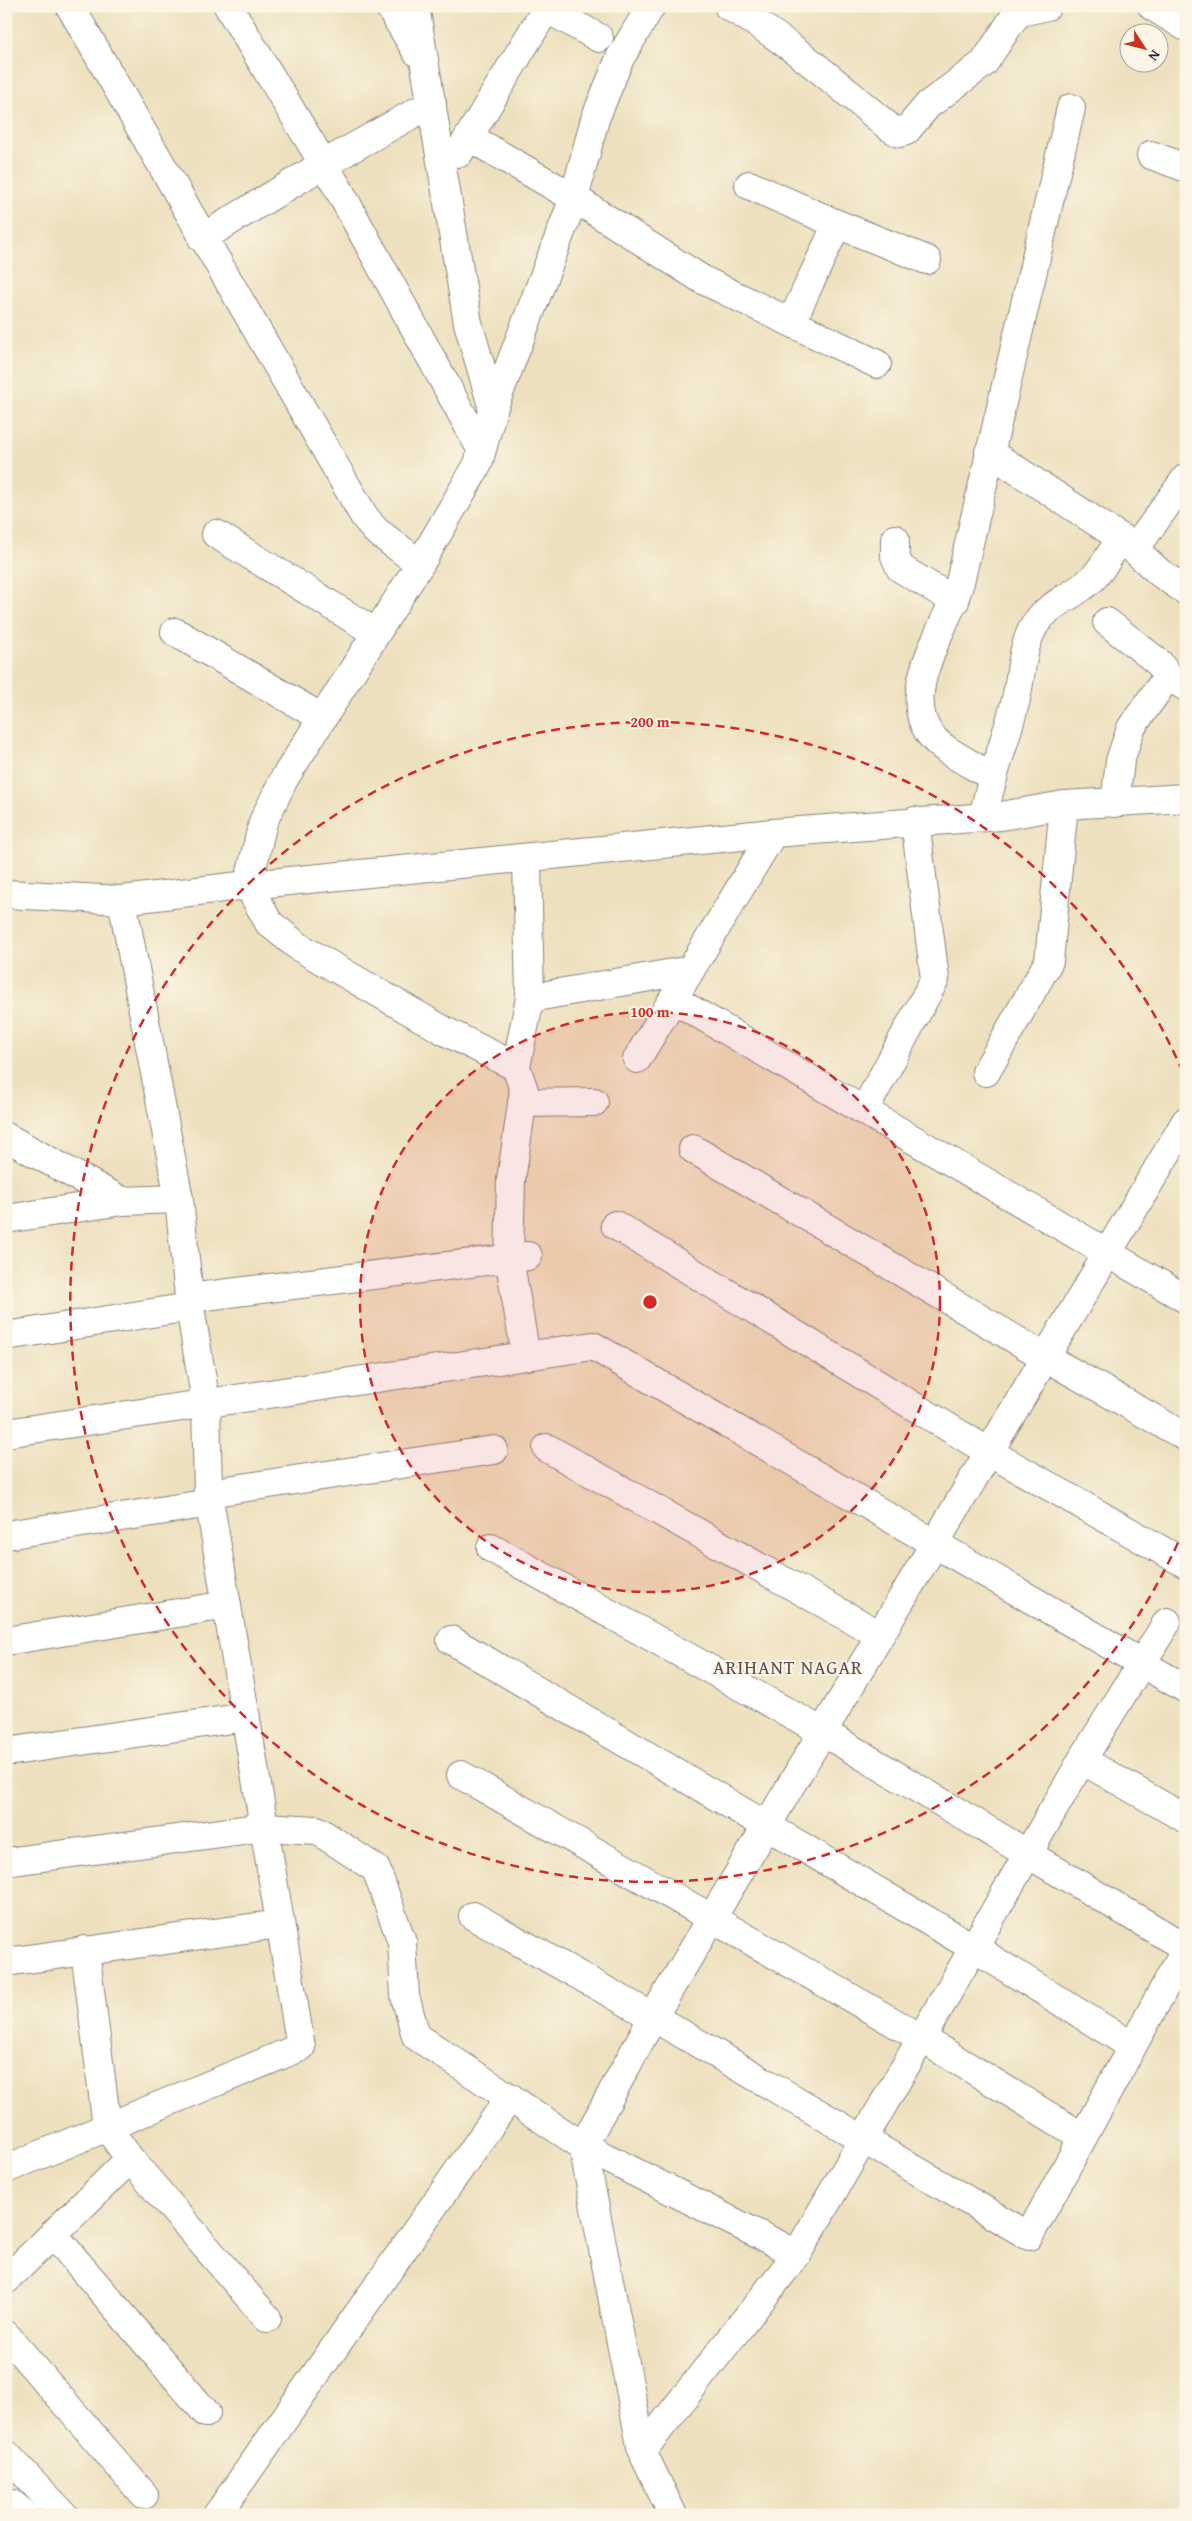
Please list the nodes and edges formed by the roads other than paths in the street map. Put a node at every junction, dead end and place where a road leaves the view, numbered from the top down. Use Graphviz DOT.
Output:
graph roads {
  1 [pos="70,6"];
  2 [pos="228,6"];
  3 [pos="651,6"];
  4 [pos="728,6"];
  5 [pos="1152,6"];
  6 [pos="409,7"];
  7 [pos="544,7"];
  8 [pos="1028,8"];
  9 [pos="1186,27"];
  10 [pos="599,38"];
  11 [pos="432,104"];
  12 [pos="1071,108"];
  13 [pos="469,137"];
  14 [pos="1152,154"];
  15 [pos="324,164"];
  16 [pos="1186,168"];
  17 [pos="444,178"];
  18 [pos="749,185"];
  19 [pos="574,198"];
  20 [pos="837,224"];
  21 [pos="202,238"];
  22 [pos="927,260"];
  23 [pos="792,321"];
  24 [pos="877,364"];
  25 [pos="493,409"];
  26 [pos="481,449"];
  27 [pos="990,452"];
  28 [pos="1186,478"];
  29 [pos="216,534"];
  30 [pos="896,539"];
  31 [pos="1128,544"];
  32 [pos="420,564"];
  33 [pos="1186,590"];
  34 [pos="955,601"];
  35 [pos="1107,622"];
  36 [pos="174,632"];
  37 [pos="376,633"];
  38 [pos="1177,681"];
  39 [pos="322,718"];
  40 [pos="992,777"];
  41 [pos="1186,798"];
  42 [pos="1115,803"];
  43 [pos="1064,805"];
  44 [pos="983,817"];
  45 [pos="915,821"];
  46 [pos="773,833"];
  47 [pos="527,859"];
  48 [pos="248,885"];
  49 [pos="6,894"];
  50 [pos="122,900"];
  51 [pos="690,970"];
  52 [pos="530,998"];
  53 [pos="673,999"];
  54 [pos="637,1059"];
  55 [pos="516,1066"];
  56 [pos="986,1072"];
  57 [pos="594,1102"];
  58 [pos="522,1103"];
  59 [pos="864,1112"];
  60 [pos="1186,1122"];
  61 [pos="6,1137"];
  62 [pos="693,1149"];
  63 [pos="179,1199"];
  64 [pos="122,1201"];
  65 [pos="6,1219"];
  66 [pos="615,1225"];
  67 [pos="1106,1254"];
  68 [pos="518,1257"];
  69 [pos="1186,1299"];
  70 [pos="190,1302"];
  71 [pos="6,1336"];
  72 [pos="526,1356"];
  73 [pos="1045,1357"];
  74 [pos="206,1403"];
  75 [pos="6,1433"];
  76 [pos="1186,1437"];
  77 [pos="547,1448"];
  78 [pos="494,1450"];
  79 [pos="989,1452"];
  80 [pos="209,1498"];
  81 [pos="6,1534"];
  82 [pos="934,1544"];
  83 [pos="491,1548"];
  84 [pos="1186,1564"];
  85 [pos="227,1605"];
  86 [pos="1167,1622"];
  87 [pos="880,1635"];
  88 [pos="451,1640"];
  89 [pos="6,1641"];
  90 [pos="1141,1664"];
  91 [pos="1186,1689"];
  92 [pos="246,1717"];
  93 [pos="823,1732"];
  94 [pos="6,1752"];
  95 [pos="1082,1760"];
  96 [pos="461,1775"];
  97 [pos="1186,1819"];
  98 [pos="767,1825"];
  99 [pos="264,1827"];
  100 [pos="1029,1853"];
  101 [pos="6,1862"];
  102 [pos="473,1916"];
  103 [pos="711,1919"];
  104 [pos="280,1924"];
  105 [pos="974,1948"];
  106 [pos="1186,1948"];
  107 [pos="85,1950"];
  108 [pos="6,1962"];
  109 [pos="654,2017"];
  110 [pos="922,2038"];
  111 [pos="1132,2046"];
  112 [pos="510,2097"];
  113 [pos="107,2128"];
  114 [pos="1082,2137"];
  115 [pos="864,2139"];
  116 [pos="583,2146"];
  117 [pos="130,2159"];
  118 [pos="6,2169"];
  119 [pos="53,2234"];
  120 [pos="797,2254"];
  121 [pos="6,2280"];
  122 [pos="266,2318"];
  123 [pos="6,2335"];
  124 [pos="206,2413"];
  125 [pos="642,2451"];
  126 [pos="6,2454"];
  127 [pos="144,2496"];
  128 [pos="64,2515"];
  129 [pos="216,2515"];
  130 [pos="673,2515"];
  1 -- 21 [label="street"];
  2 -- 15 [label="street"];
  3 -- 19 [label="street"];
  4 -- 8 [label="street"];
  5 -- 9 [label="street"];
  6 -- 11 [label="street"];
  7 -- 10 [label="street"];
  7 -- 13 [label="street"];
  11 -- 15 [label="street"];
  11 -- 17 [label="street"];
  12 -- 27 [label="street"];
  13 -- 17 [label="street"];
  13 -- 19 [label="street"];
  14 -- 16 [label="street"];
  15 -- 21 [label="street"];
  15 -- 26 [label="street"];
  17 -- 25 [label="street"];
  18 -- 20 [label="street"];
  19 -- 23 [label="street"];
  19 -- 25 [label="street"];
  20 -- 22 [label="street"];
  20 -- 23 [label="street"];
  21 -- 32 [label="street"];
  23 -- 24 [label="street"];
  25 -- 26 [label="street"];
  26 -- 32 [label="street"];
  27 -- 31 [label="street"];
  27 -- 34 [label="street"];
  28 -- 31 [label="street"];
  29 -- 37 [label="street"];
  30 -- 34 [label="street"];
  31 -- 33 [label="street"];
  31 -- 40 [label="street"];
  32 -- 37 [label="street"];
  34 -- 40 [label="street"];
  35 -- 38 [label="street"];
  36 -- 39 [label="street"];
  37 -- 39 [label="street"];
  38 -- 42 [label="street"];
  39 -- 48 [label="street"];
  40 -- 44 [label="street"];
  41 -- 42 [label="street"];
  42 -- 43 [label="street"];
  43 -- 44 [label="street"];
  43 -- 56 [label="street"];
  44 -- 45 [label="street"];
  45 -- 46 [label="street"];
  45 -- 59 [label="street"];
  46 -- 47 [label="street"];
  46 -- 51 [label="street"];
  47 -- 48 [label="street"];
  47 -- 52 [label="street"];
  48 -- 50 [label="street"];
  48 -- 55 [label="street"];
  49 -- 50 [label="street"];
  50 -- 63 [label="street"];
  51 -- 52 [label="street"];
  51 -- 53 [label="street"];
  52 -- 55 [label="street"];
  53 -- 54 [label="street"];
  53 -- 59 [label="street"];
  55 -- 58 [label="street"];
  57 -- 58 [label="street"];
  58 -- 68 [label="street"];
  59 -- 67 [label="street"];
  60 -- 67 [label="street"];
  61 -- 64 [label="street"];
  62 -- 73 [label="street"];
  63 -- 64 [label="street"];
  63 -- 70 [label="street"];
  64 -- 65 [label="street"];
  66 -- 79 [label="street"];
  67 -- 69 [label="street"];
  67 -- 73 [label="street"];
  68 -- 70 [label="street"];
  68 -- 72 [label="street"];
  70 -- 71 [label="street"];
  70 -- 74 [label="street"];
  72 -- 74 [label="street"];
  72 -- 82 [label="street"];
  73 -- 76 [label="street"];
  73 -- 79 [label="street"];
  74 -- 75 [label="street"];
  74 -- 80 [label="street"];
  77 -- 87 [label="street"];
  78 -- 80 [label="street"];
  79 -- 82 [label="street"];
  79 -- 84 [label="street"];
  80 -- 81 [label="street"];
  80 -- 85 [label="street"];
  82 -- 87 [label="street"];
  82 -- 90 [label="street"];
  83 -- 93 [label="street"];
  85 -- 89 [label="street"];
  85 -- 92 [label="street"];
  86 -- 90 [label="street"];
  87 -- 93 [label="street"];
  88 -- 98 [label="street"];
  90 -- 91 [label="street"];
  90 -- 95 [label="street"];
  92 -- 94 [label="street"];
  92 -- 99 [label="street"];
  93 -- 98 [label="street"];
  93 -- 100 [label="street"];
  95 -- 97 [label="street"];
  95 -- 100 [label="street"];
  96 -- 103 [label="street"];
  98 -- 103 [label="street"];
  98 -- 105 [label="street"];
  99 -- 101 [label="street"];
  99 -- 104 [label="street"];
  99 -- 112 [label="street"];
  100 -- 105 [label="street"];
  100 -- 106 [label="street"];
  102 -- 109 [label="street"];
  103 -- 109 [label="street"];
  103 -- 110 [label="street"];
  104 -- 107 [label="street"];
  104 -- 113 [label="street"];
  105 -- 110 [label="street"];
  105 -- 111 [label="street"];
  106 -- 111 [label="street"];
  107 -- 108 [label="street"];
  107 -- 113 [label="street"];
  109 -- 115 [label="street"];
  109 -- 116 [label="street"];
  110 -- 114 [label="street"];
  110 -- 115 [label="street"];
  111 -- 114 [label="street"];
  112 -- 116 [label="street"];
  112 -- 129 [label="street"];
  113 -- 117 [label="street"];
  113 -- 118 [label="street"];
  114 -- 115 [label="street"];
  115 -- 120 [label="street"];
  116 -- 120 [label="street"];
  116 -- 125 [label="street"];
  117 -- 119 [label="street"];
  117 -- 122 [label="street"];
  119 -- 121 [label="street"];
  119 -- 124 [label="street"];
  120 -- 125 [label="street"];
  123 -- 127 [label="street"];
  125 -- 130 [label="street"];
  126 -- 128 [label="street"];
}
